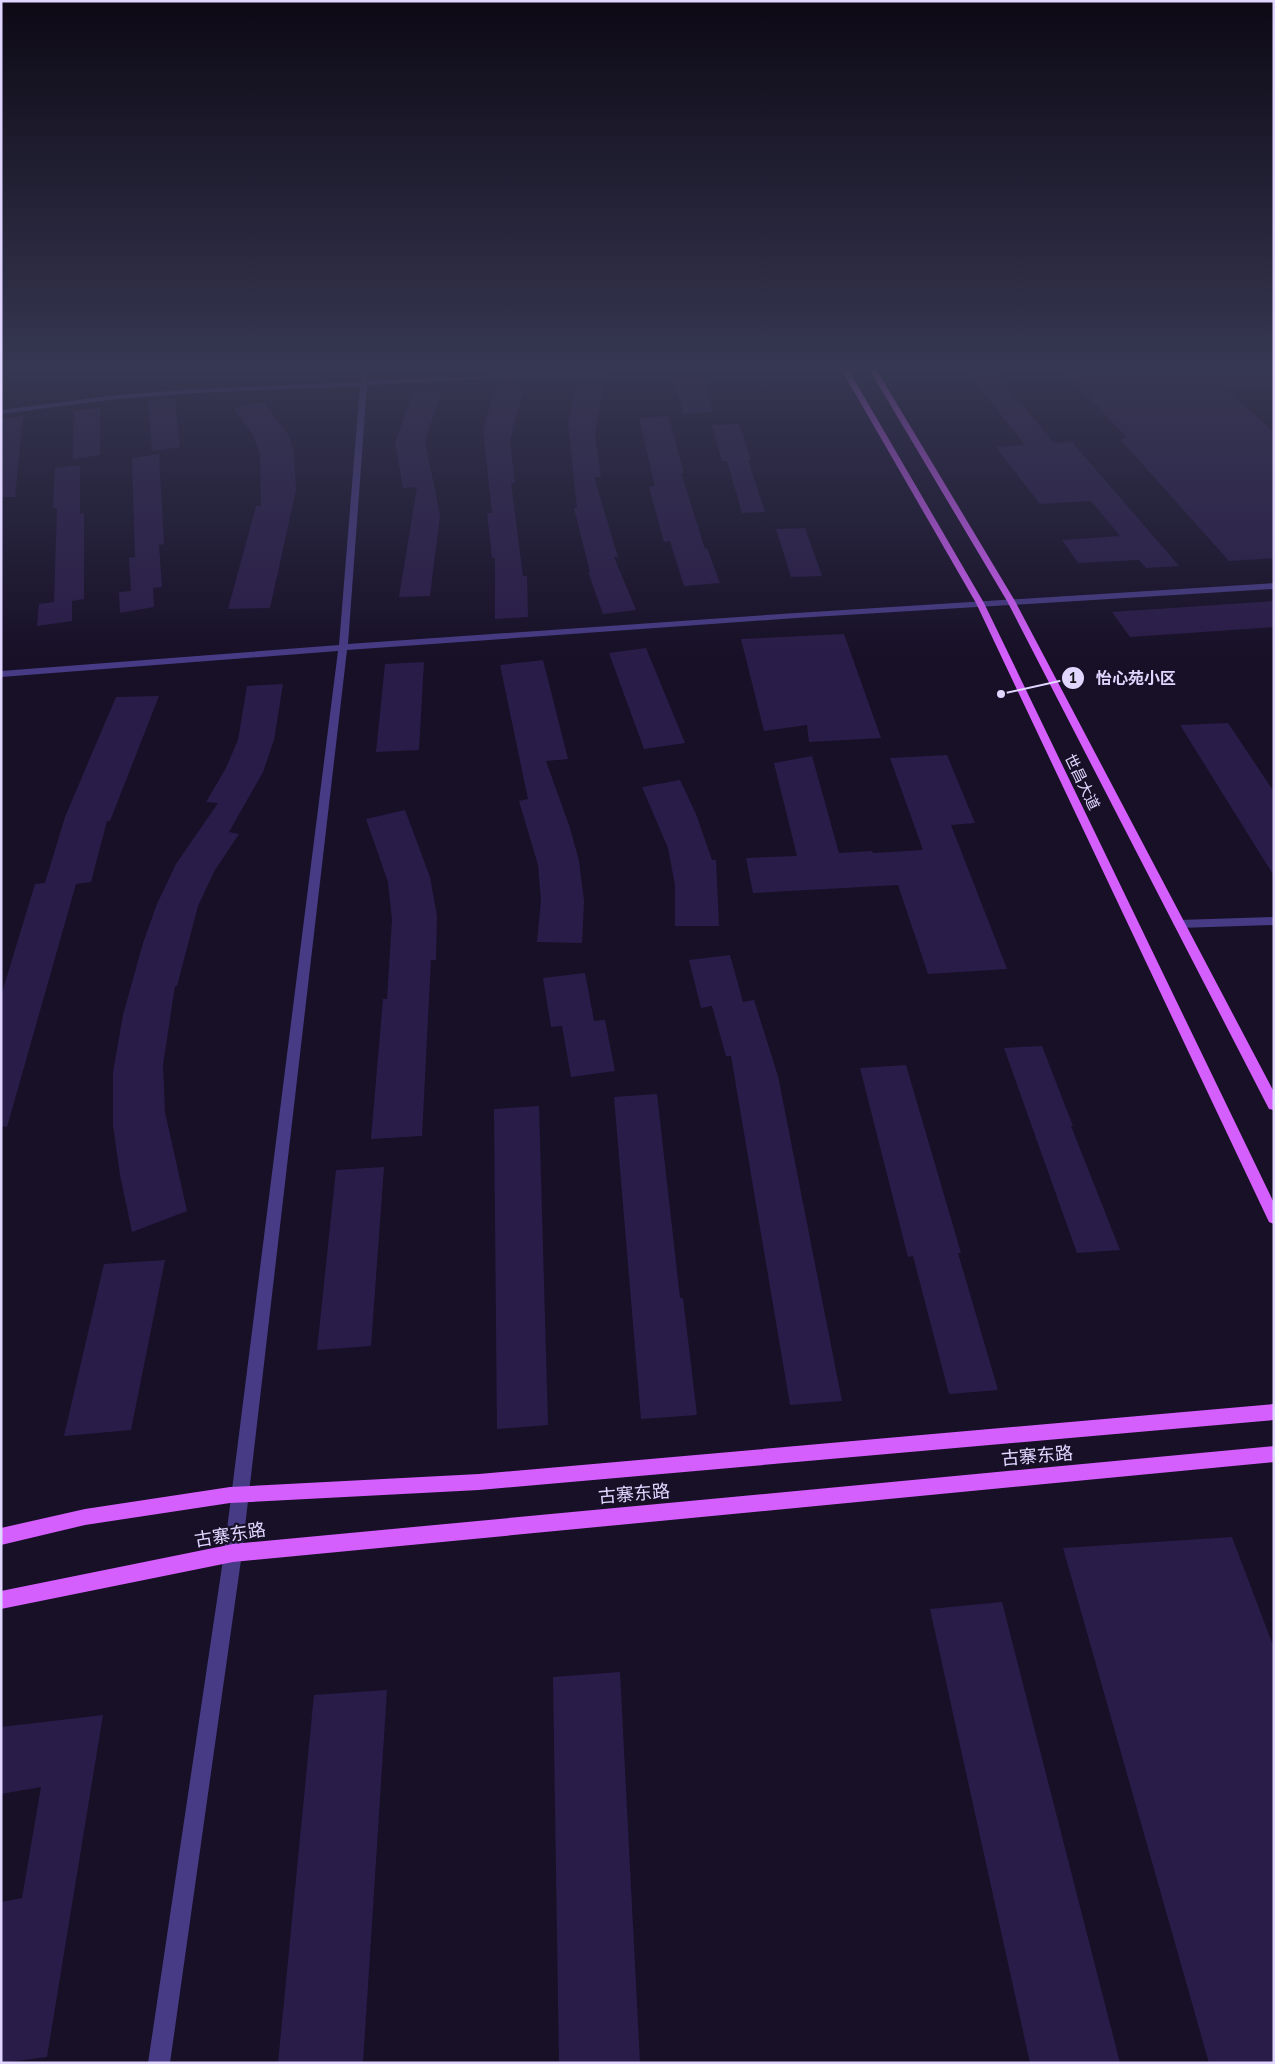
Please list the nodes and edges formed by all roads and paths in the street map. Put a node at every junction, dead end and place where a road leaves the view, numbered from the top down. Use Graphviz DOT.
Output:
graph roads {
  1 [pos="357,465"];
  2 [pos="899,465"];
  3 [pos="929,465"];
  4 [pos="1274,586"];
  5 [pos="1011,601"];
  6 [pos="980,604"];
  7 [pos="343,646"];
  8 [pos="1,674"];
  9 [pos="1274,921"];
  10 [pos="1179,924"];
  11 [pos="1274,1106"];
  12 [pos="1274,1218"];
  13 [pos="1274,1412"];
  14 [pos="1274,1454"];
  15 [pos="240,1494"];
  16 [pos="1,1538"];
  17 [pos="233,1553"];
  18 [pos="1,1600"];
  19 [pos="159,2063"];
  1 -- 7 [label="street"];
  2 -- 6 [label="main road, 世昌大道"];
  3 -- 5 [label="main road, 世昌大道"];
  4 -- 5 [label="street"];
  5 -- 6 [label="street"];
  5 -- 10 [label="main road, 世昌大道"];
  6 -- 7 [label="street"];
  6 -- 12 [label="main road, 世昌大道"];
  7 -- 8 [label="street"];
  7 -- 15 [label="street"];
  9 -- 10 [label="street"];
  10 -- 11 [label="main road, 世昌大道"];
  13 -- 15 [label="main road, 古寨东路"];
  14 -- 17 [label="main road, 古寨东路"];
  15 -- 16 [label="main road, 古寨东路"];
  15 -- 17 [label="street"];
  17 -- 18 [label="main road, 古寨东路"];
  17 -- 19 [label="street"];
}
